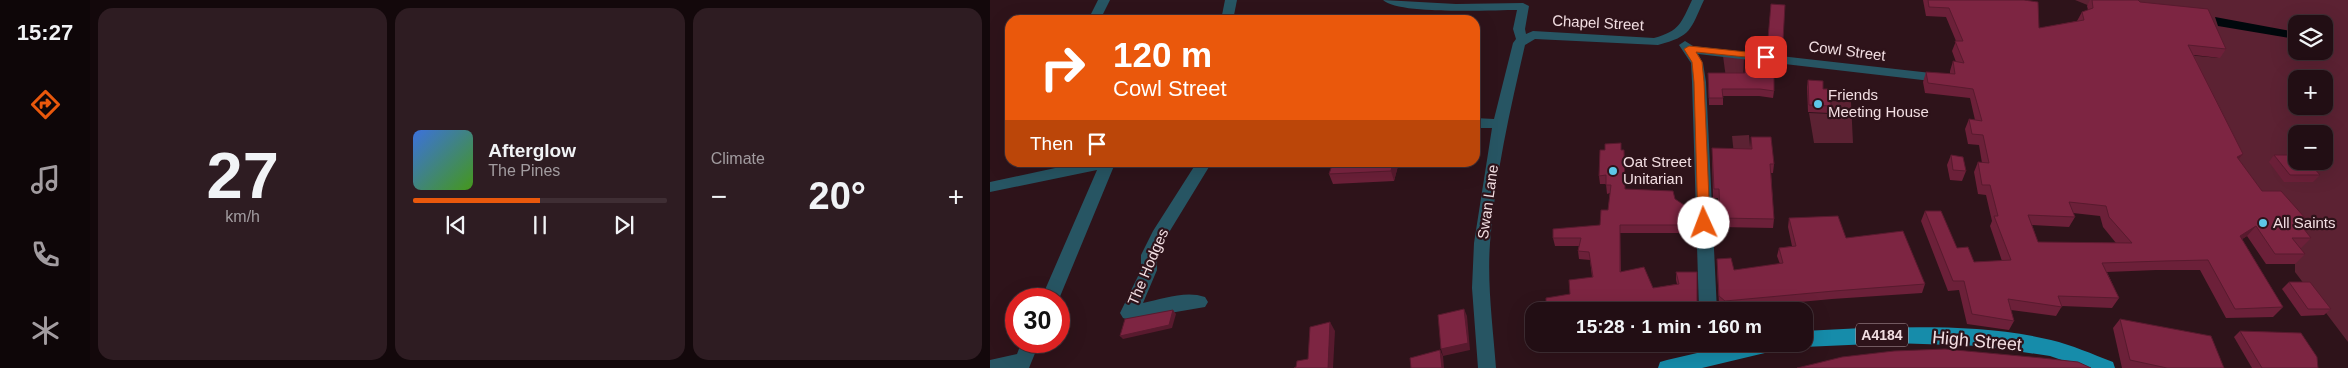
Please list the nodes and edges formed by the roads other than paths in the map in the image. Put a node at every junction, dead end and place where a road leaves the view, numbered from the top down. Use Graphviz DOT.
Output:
graph roads {
  1 [pos="1104,0"];
  2 [pos="1231,0"];
  3 [pos="1389,0"];
  4 [pos="1698,0"];
  5 [pos="1524,3"];
  6 [pos="1096,15"];
  7 [pos="1228,15"];
  8 [pos="1673,38"];
  9 [pos="1522,39"];
  10 [pos="1689,49"];
  11 [pos="1931,77"];
  12 [pos="1480,123"];
  13 [pos="1500,124"];
  14 [pos="1088,167"];
  15 [pos="1106,167"];
  16 [pos="1203,167"];
  17 [pos="990,187"];
  18 [pos="1055,288"];
  19 [pos="1199,302"];
  20 [pos="1708,302"];
  21 [pos="1813,338"];
  22 [pos="1708,352"];
  23 [pos="1026,353"];
  24 [pos="1021,365"];
  25 [pos="990,368"];
  26 [pos="1487,368"];
  27 [pos="1667,368"];
  28 [pos="2106,368"];
  1 -- 6 [label="street"];
  2 -- 7 [label="street"];
  3 -- 5 [label="street"];
  4 -- 8 [label="street"];
  5 -- 9 [label="street"];
  8 -- 9 [label="street, Chapel Street"];
  8 -- 10 [label="street, Cowl Street"];
  9 -- 13 [label="street, Swan Lane"];
  10 -- 11 [label="street, Cowl Street"];
  10 -- 20 [label="street"];
  12 -- 13 [label="street"];
  13 -- 26 [label="street, Swan Lane"];
  14 -- 17 [label="street"];
  15 -- 18 [label="street"];
  16 -- 19 [label="street, The Hodges"];
  21 -- 28 [label="main road, High Street / A4184"];
  22 -- 27 [label="main road"];
  23 -- 24 [label="street"];
  24 -- 25 [label="street"];
}
